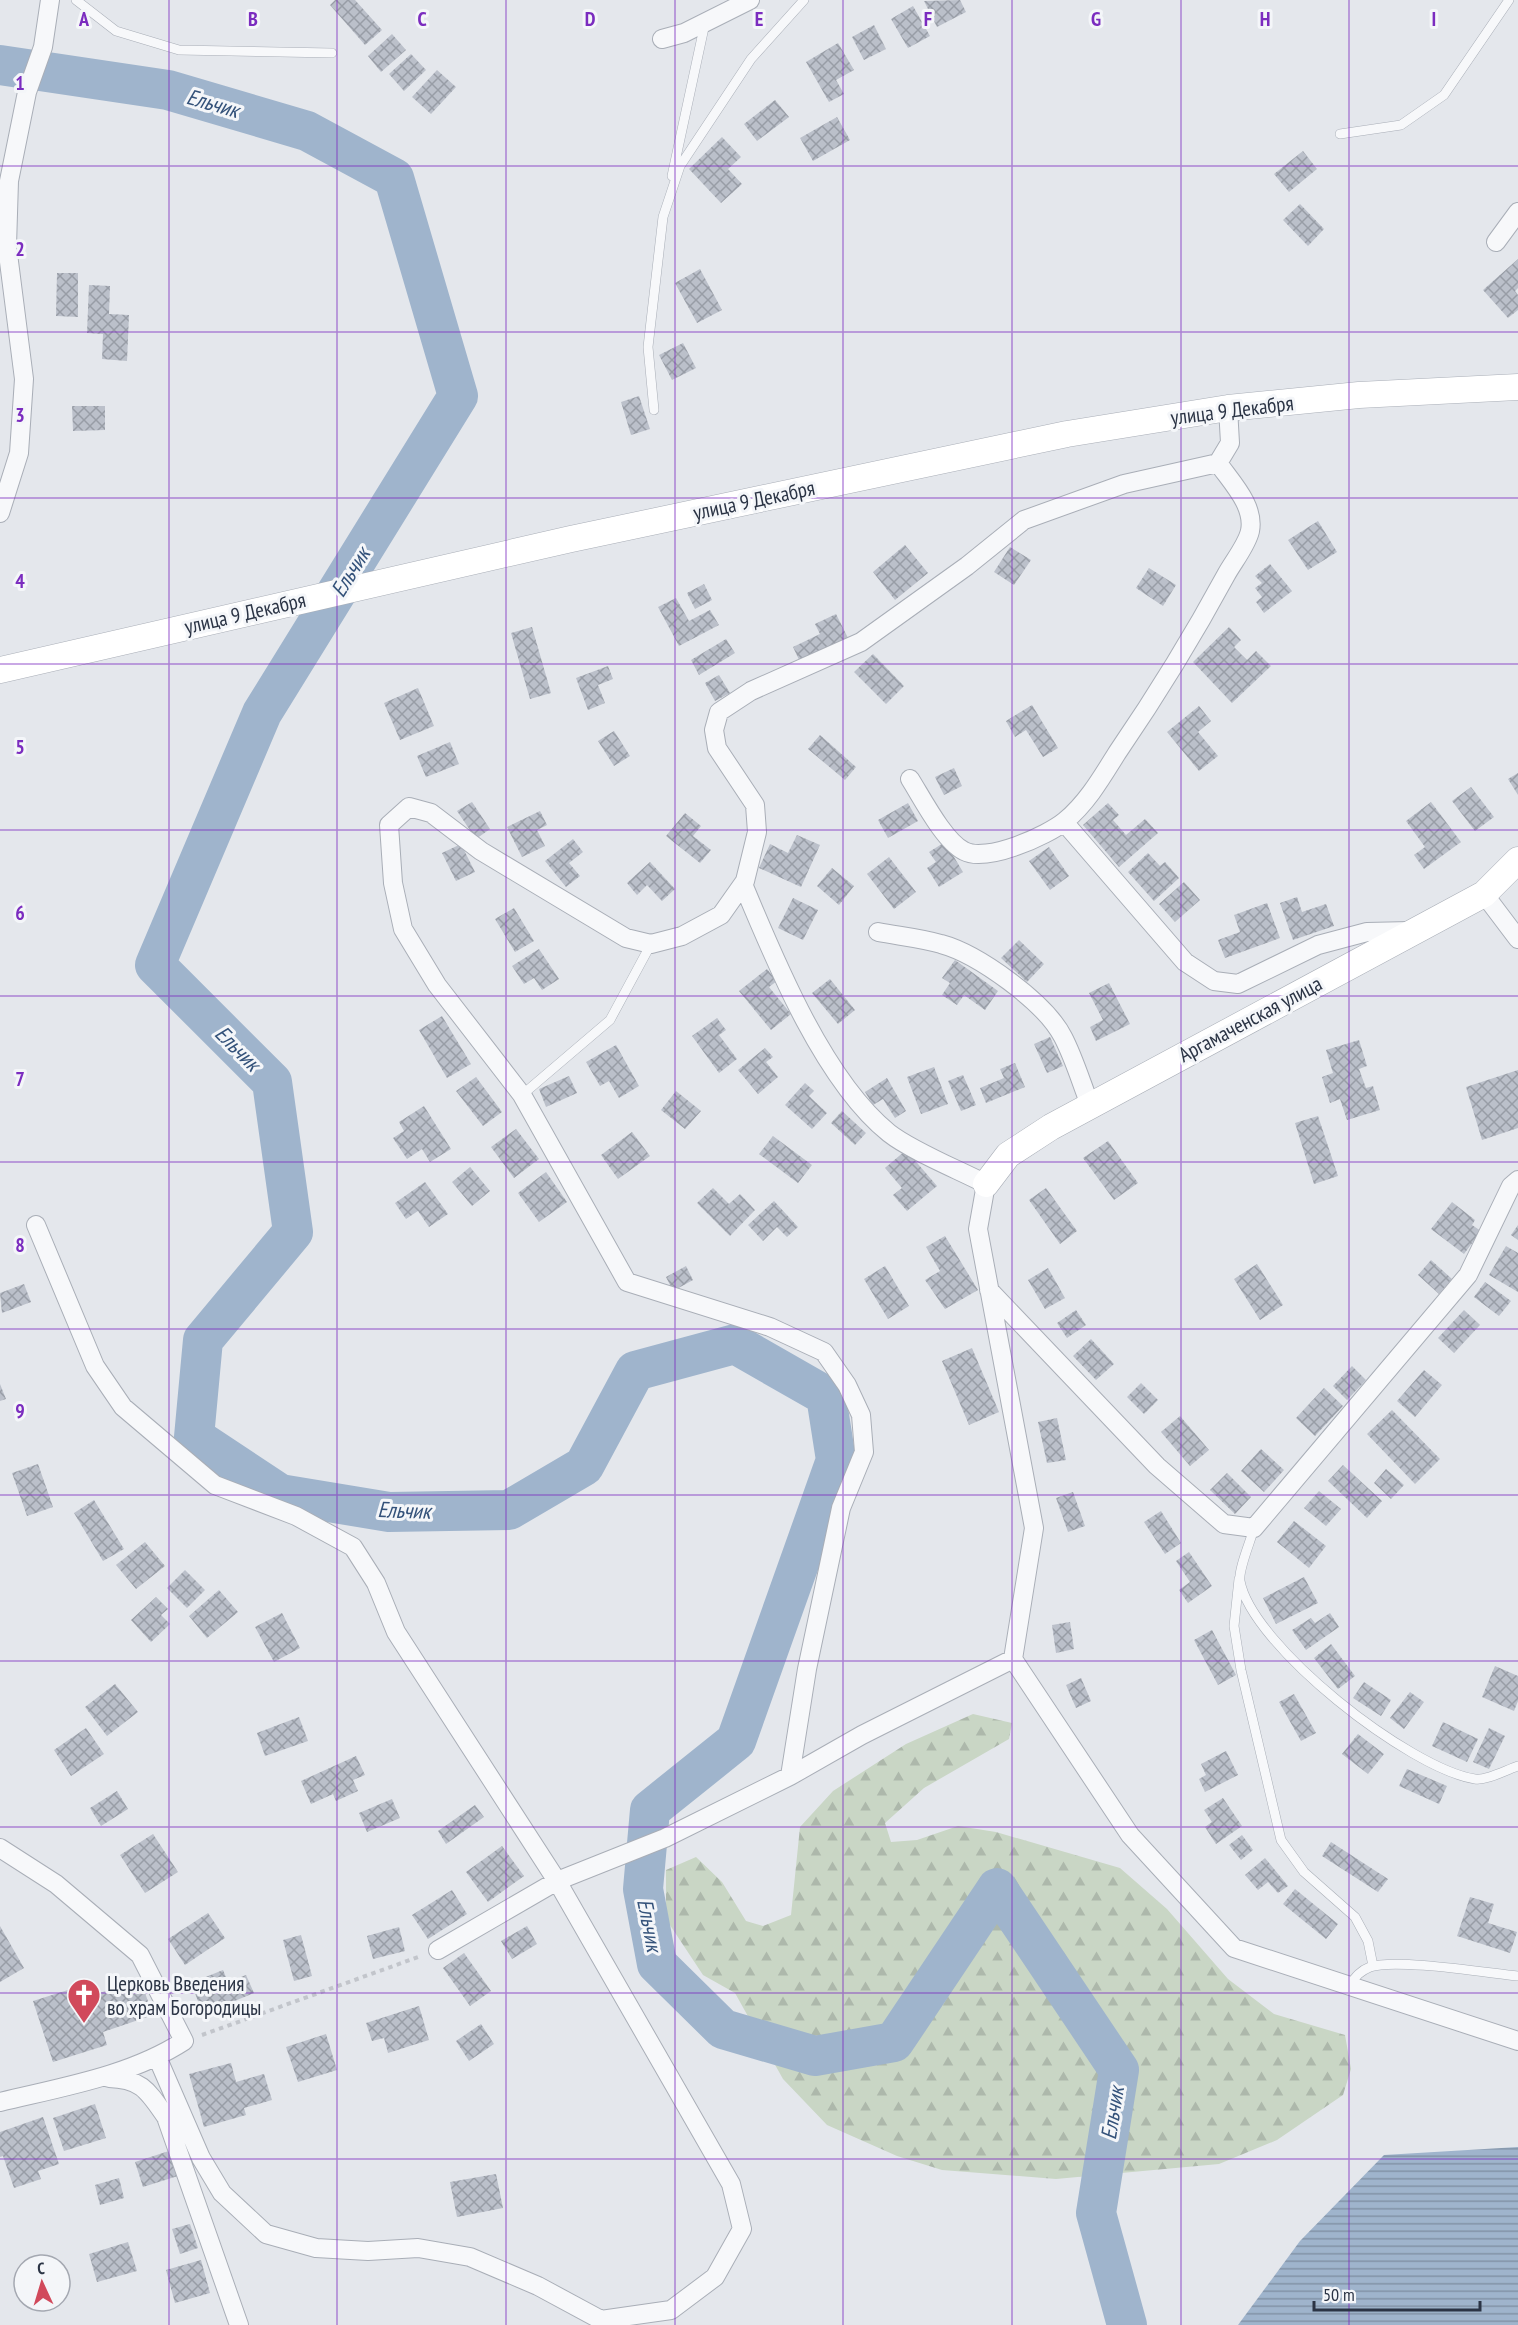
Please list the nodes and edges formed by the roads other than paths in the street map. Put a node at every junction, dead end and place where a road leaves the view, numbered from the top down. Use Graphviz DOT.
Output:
graph roads {
  1 [pos="50,0"];
  2 [pos="76,0"];
  3 [pos="750,0"];
  4 [pos="804,0"];
  5 [pos="1509,0"];
  6 [pos="705,22"];
  7 [pos="662,39"];
  8 [pos="332,53"];
  9 [pos="1340,134"];
  10 [pos="4,180"];
  11 [pos="1518,213"];
  12 [pos="663,217"];
  13 [pos="1496,242"];
  14 [pos="1518,387"];
  15 [pos="1227,408"];
  16 [pos="654,411"];
  17 [pos="1218,464"];
  18 [pos="0,513"];
  19 [pos="0,670"];
  20 [pos="910,779"];
  21 [pos="1064,822"];
  22 [pos="1518,860"];
  23 [pos="743,884"];
  24 [pos="1484,894"];
  25 [pos="1415,931"];
  26 [pos="878,932"];
  27 [pos="1518,939"];
  28 [pos="651,944"];
  29 [pos="522,1095"];
  30 [pos="1090,1104"];
  31 [pos="1518,1180"];
  32 [pos="986,1184"];
  33 [pos="36,1225"];
  34 [pos="988,1289"];
  35 [pos="1254,1528"];
  36 [pos="1239,1579"];
  37 [pos="1013,1659"];
  38 [pos="1518,1766"];
  39 [pos="790,1776"];
  40 [pos="0,1848"];
  41 [pos="557,1881"];
  42 [pos="438,1950"];
  43 [pos="1372,1966"];
  44 [pos="1518,1976"];
  45 [pos="1350,1985"];
  46 [pos="1518,2041"];
  47 [pos="158,2059"];
  48 [pos="95,2078"];
  49 [pos="0,2102"];
  50 [pos="239,2325"];
  1 -- 10 [label="street"];
  2 -- 8 [label="lane"];
  3 -- 6 [label="street"];
  4 -- 12 [label="lane"];
  5 -- 9 [label="lane"];
  6 -- 7 [label="street"];
  6 -- 12 [label="lane"];
  10 -- 18 [label="street"];
  11 -- 13 [label="street"];
  12 -- 16 [label="lane"];
  14 -- 15 [label="main road, улица 9 Декабря"];
  15 -- 17 [label="street"];
  15 -- 19 [label="main road, улица 9 Декабря"];
  17 -- 21 [label="street"];
  17 -- 23 [label="street"];
  20 -- 21 [label="street"];
  21 -- 25 [label="street"];
  22 -- 24 [label="main road, Аргамаченская улица"];
  23 -- 28 [label="street"];
  23 -- 32 [label="street"];
  24 -- 25 [label="main road, Аргамаченская улица"];
  24 -- 27 [label="street"];
  25 -- 30 [label="main road, Аргамаченская улица"];
  26 -- 30 [label="street"];
  28 -- 29 [label="lane"];
  28 -- 29 [label="street"];
  29 -- 39 [label="street"];
  30 -- 32 [label="main road, Аргамаченская улица"];
  31 -- 35 [label="street"];
  32 -- 34 [label="street"];
  33 -- 41 [label="street"];
  34 -- 35 [label="street"];
  34 -- 37 [label="street"];
  35 -- 36 [label="lane"];
  36 -- 38 [label="lane"];
  36 -- 43 [label="lane"];
  37 -- 39 [label="street"];
  37 -- 45 [label="street"];
  39 -- 41 [label="street"];
  40 -- 47 [label="street"];
  41 -- 42 [label="street"];
  41 -- 47 [label="street"];
  43 -- 44 [label="lane"];
  43 -- 45 [label="lane"];
  45 -- 46 [label="street"];
  47 -- 48 [label="street"];
  48 -- 49 [label="street"];
  48 -- 50 [label="street"];
}
